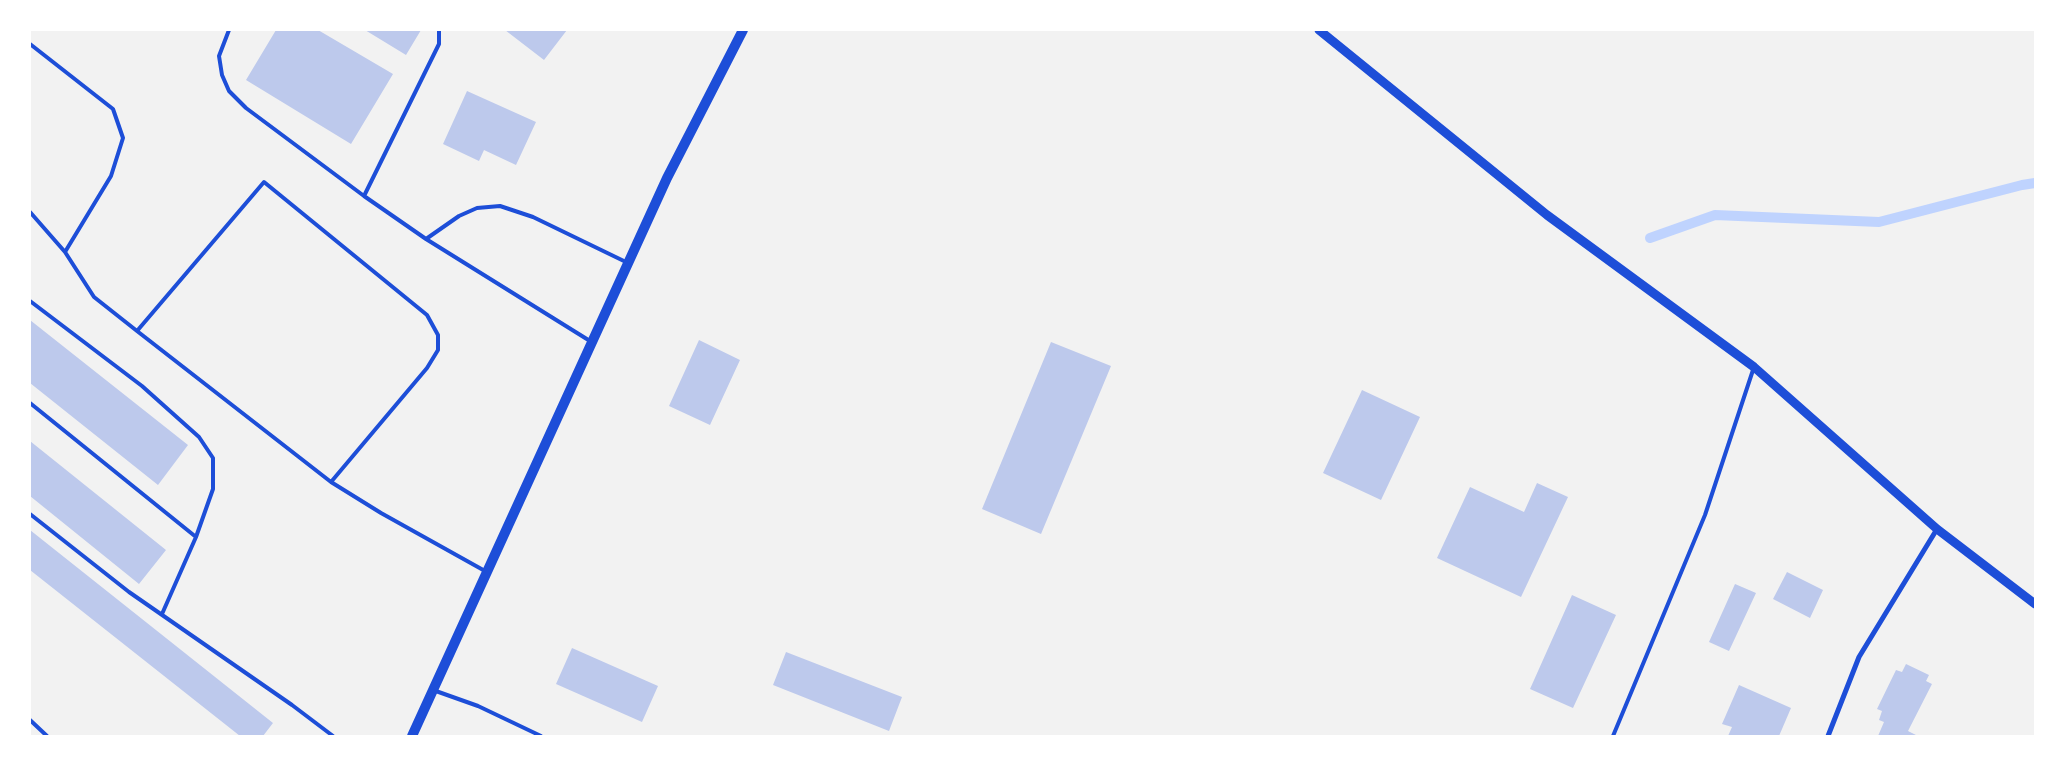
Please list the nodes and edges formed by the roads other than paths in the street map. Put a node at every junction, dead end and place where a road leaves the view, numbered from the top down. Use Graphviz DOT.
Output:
graph roads {
  1 [pos="230,30"];
  2 [pos="439,30"];
  3 [pos="743,30"];
  4 [pos="1319,30"];
  5 [pos="30,44"];
  6 [pos="364,196"];
  7 [pos="30,212"];
  8 [pos="426,239"];
  9 [pos="65,252"];
  10 [pos="628,263"];
  11 [pos="30,301"];
  12 [pos="137,332"];
  13 [pos="592,342"];
  14 [pos="1754,367"];
  15 [pos="30,403"];
  16 [pos="331,482"];
  17 [pos="30,514"];
  18 [pos="1937,528"];
  19 [pos="196,537"];
  20 [pos="487,572"];
  21 [pos="2035,604"];
  22 [pos="162,614"];
  23 [pos="434,690"];
  24 [pos="30,720"];
  25 [pos="47,736"];
  26 [pos="333,736"];
  27 [pos="412,736"];
  28 [pos="541,736"];
  29 [pos="1613,736"];
  30 [pos="1828,736"];
  1 -- 6 [label="lane"];
  2 -- 6 [label="lane"];
  3 -- 10 [label="main road"];
  4 -- 14 [label="street"];
  5 -- 9 [label="lane"];
  6 -- 8 [label="lane"];
  7 -- 9 [label="lane"];
  8 -- 10 [label="lane"];
  8 -- 13 [label="lane"];
  9 -- 12 [label="lane"];
  10 -- 13 [label="main road"];
  11 -- 19 [label="lane"];
  12 -- 16 [label="lane"];
  12 -- 16 [label="lane"];
  13 -- 20 [label="main road"];
  14 -- 18 [label="street"];
  14 -- 29 [label="lane"];
  15 -- 19 [label="lane"];
  16 -- 20 [label="lane"];
  17 -- 22 [label="lane"];
  18 -- 21 [label="street"];
  18 -- 30 [label="street"];
  19 -- 22 [label="lane"];
  20 -- 23 [label="main road"];
  22 -- 26 [label="lane"];
  23 -- 27 [label="main road"];
  23 -- 28 [label="lane"];
  24 -- 25 [label="lane"];
}
